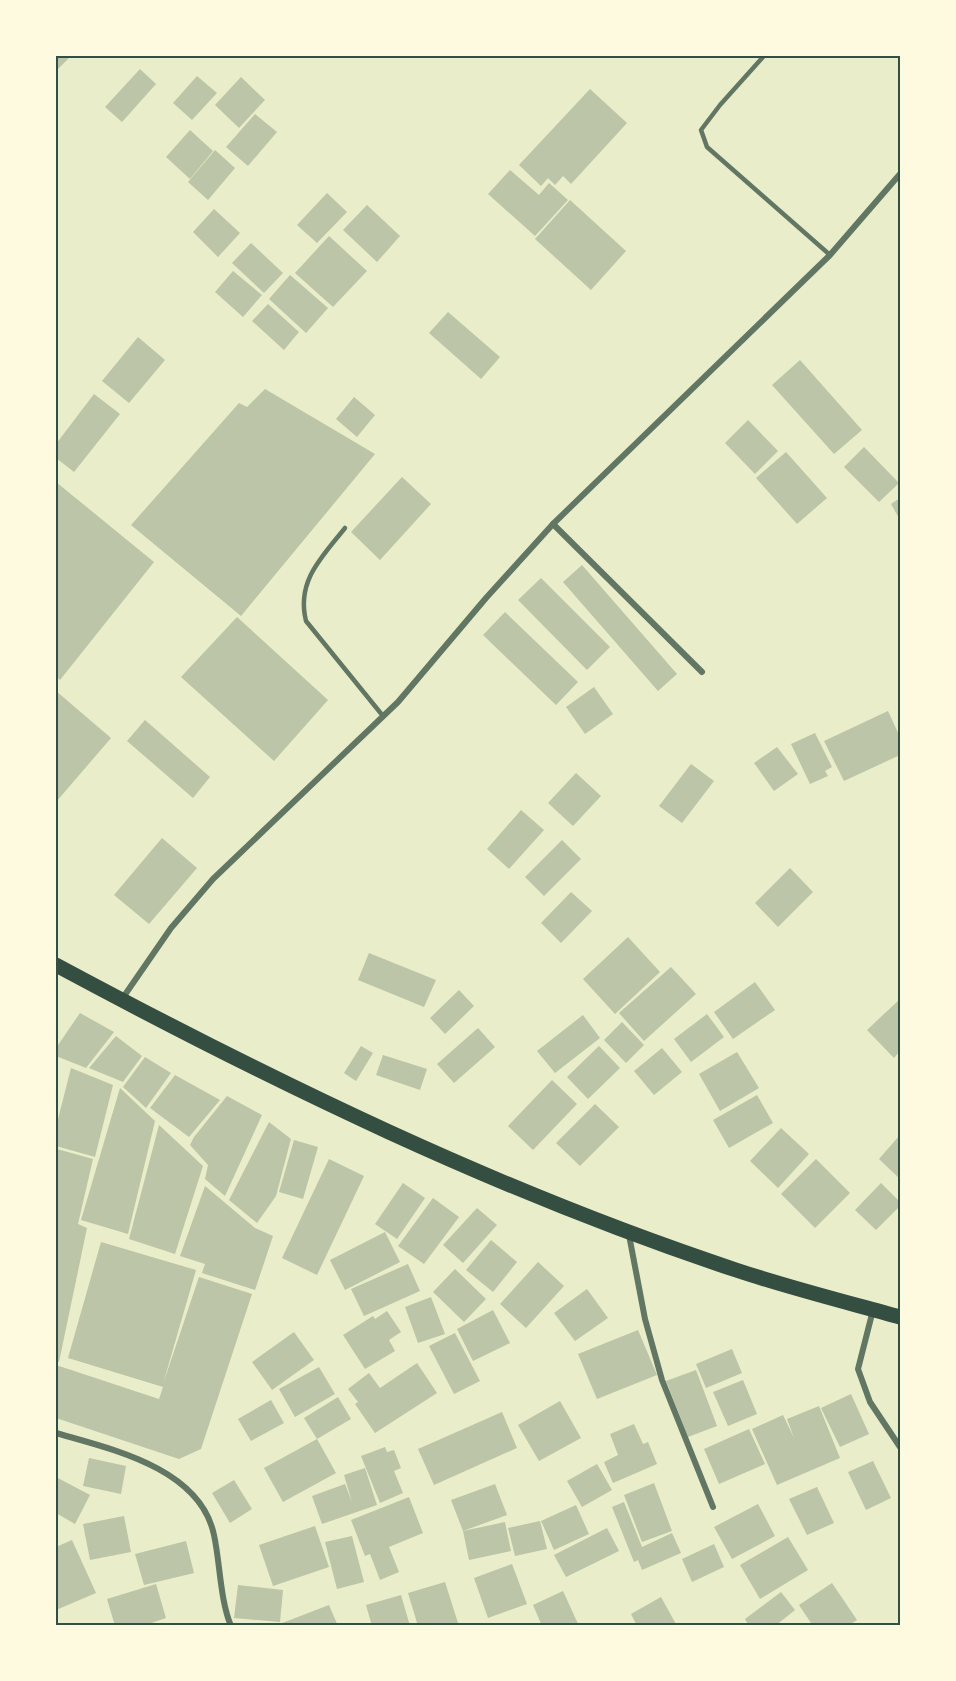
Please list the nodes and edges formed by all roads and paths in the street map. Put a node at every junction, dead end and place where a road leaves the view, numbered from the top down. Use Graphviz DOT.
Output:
graph roads {
  1 [pos="763,57"];
  2 [pos="900,174"];
  3 [pos="830,255"];
  4 [pos="553,524"];
  5 [pos="345,528"];
  6 [pos="702,672"];
  7 [pos="383,716"];
  8 [pos="56,964"];
  9 [pos="121,1000"];
  10 [pos="628,1231"];
  11 [pos="873,1310"];
  12 [pos="900,1317"];
  13 [pos="56,1433"];
  14 [pos="900,1447"];
  15 [pos="713,1507"];
  16 [pos="231,1626"];
  1 -- 3 [label="lane"];
  2 -- 3 [label="street"];
  3 -- 4 [label="street"];
  4 -- 6 [label="street"];
  4 -- 7 [label="street"];
  5 -- 7 [label="lane"];
  7 -- 9 [label="street"];
  8 -- 9 [label="main road"];
  9 -- 10 [label="main road"];
  10 -- 11 [label="main road"];
  10 -- 15 [label="street"];
  11 -- 12 [label="main road"];
  11 -- 14 [label="street"];
  13 -- 16 [label="street"];
}
